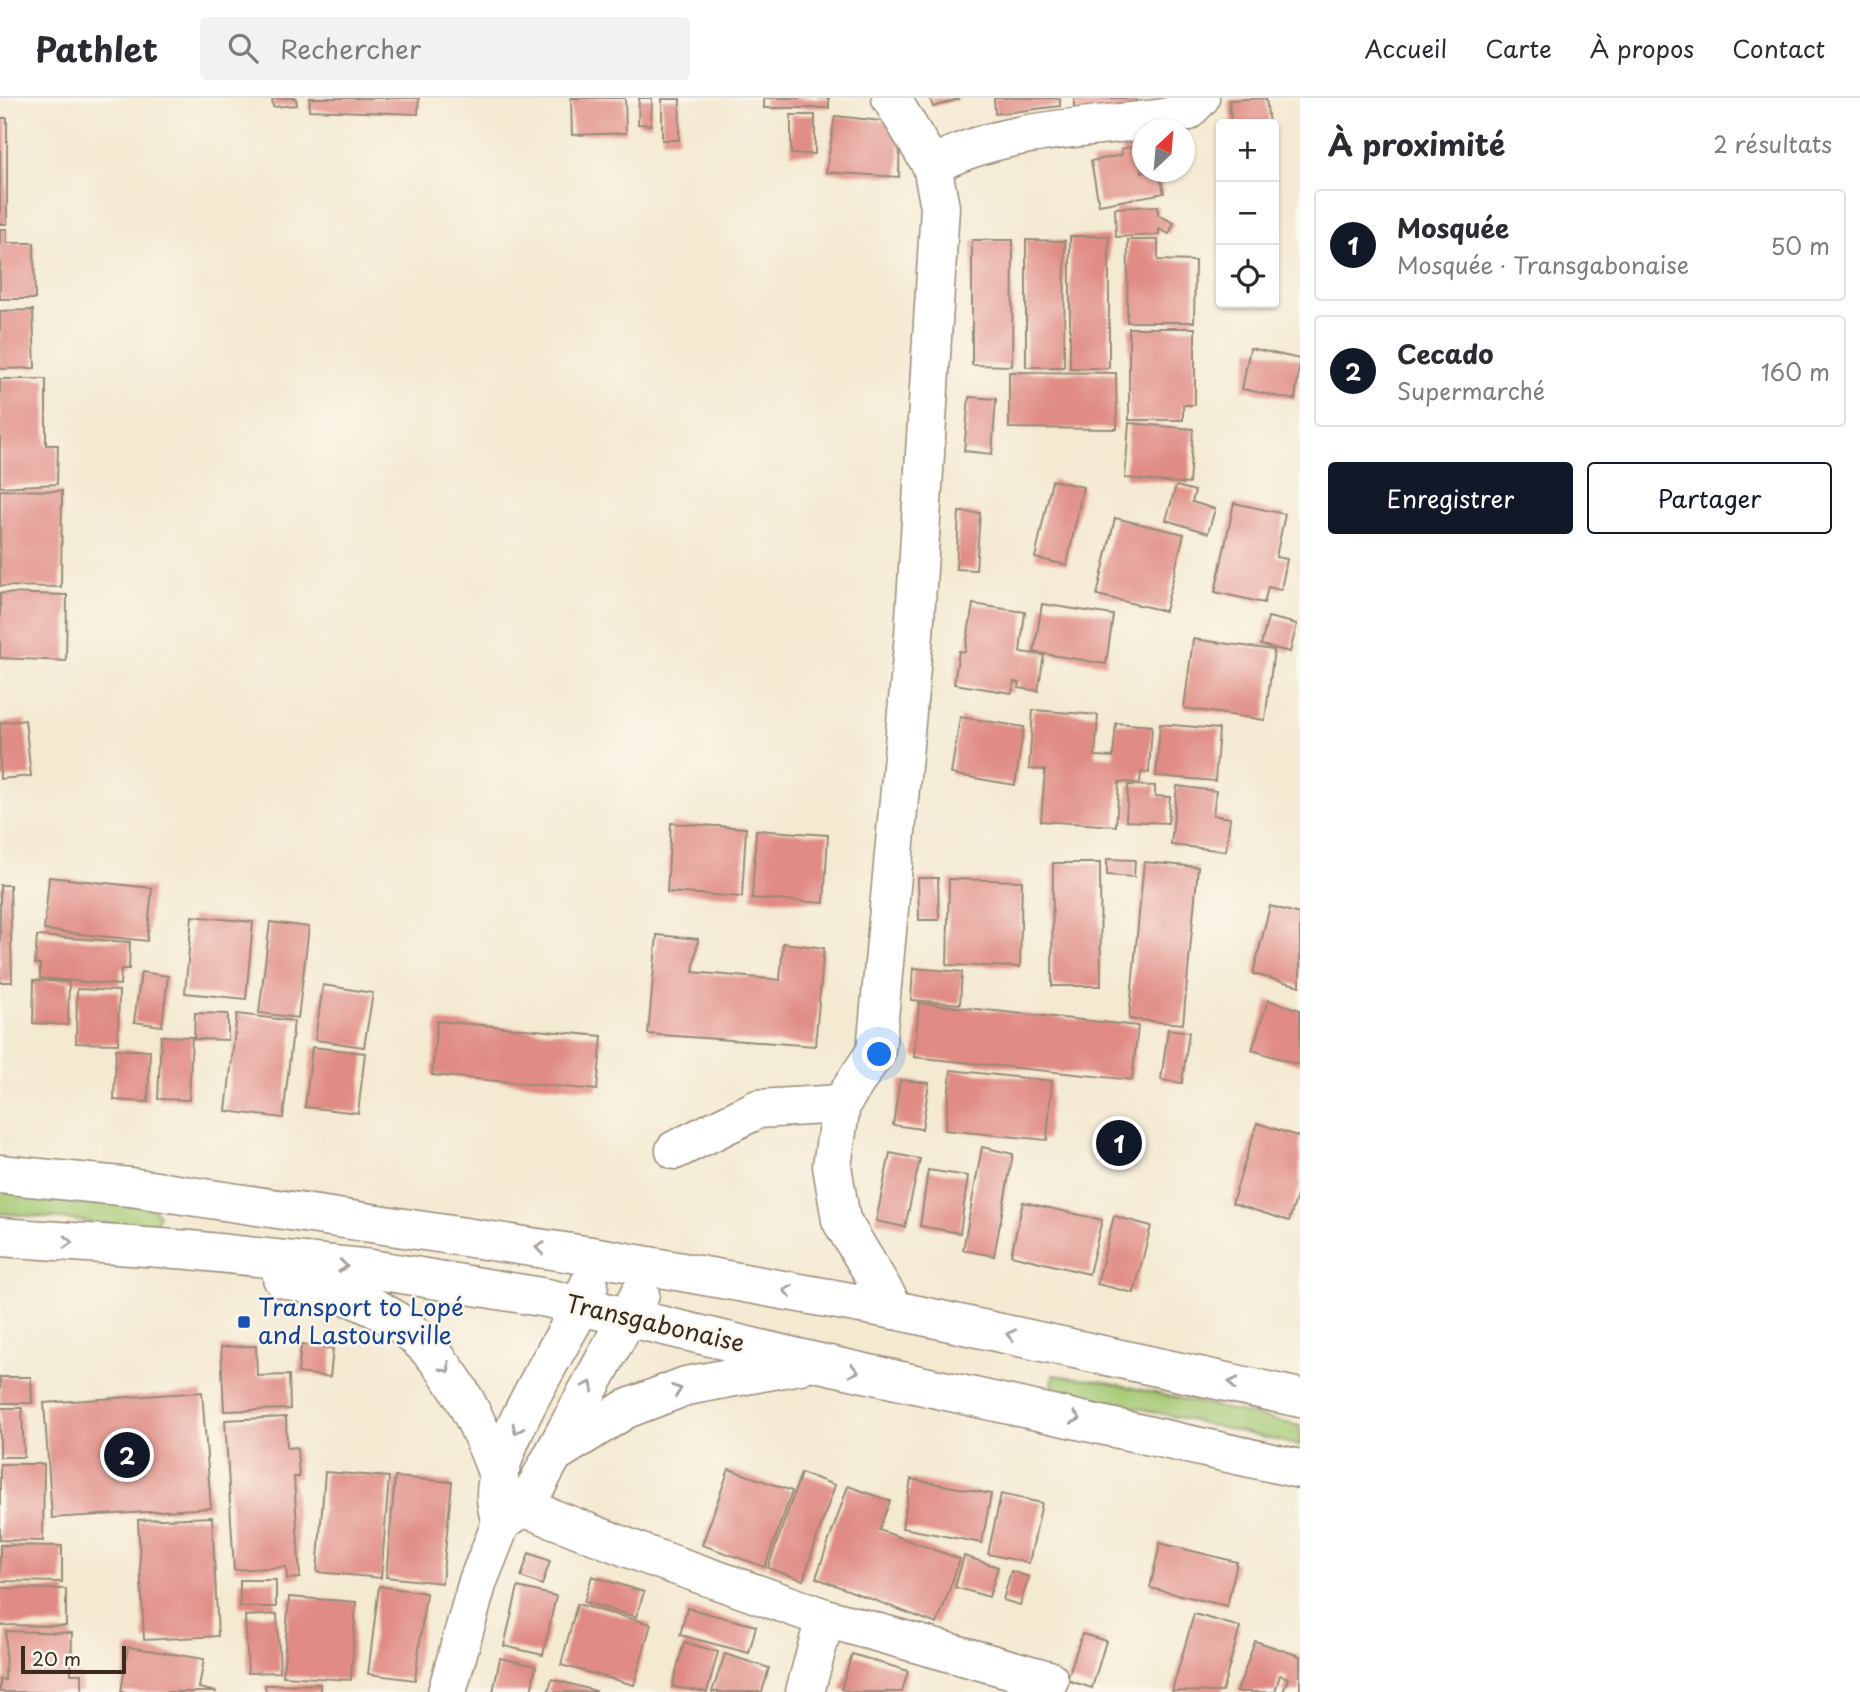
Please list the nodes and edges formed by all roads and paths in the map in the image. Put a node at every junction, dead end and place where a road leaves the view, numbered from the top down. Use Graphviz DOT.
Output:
graph roads {
  1 [pos="891,98"];
  2 [pos="1200,98"];
  3 [pos="932,166"];
  4 [pos="841,1104"];
  5 [pos="675,1150"];
  6 [pos="0,1174"];
  7 [pos="0,1237"];
  8 [pos="190,1250"];
  9 [pos="598,1257"];
  10 [pos="655,1267"];
  11 [pos="581,1306"];
  12 [pos="895,1310"];
  13 [pos="628,1316"];
  14 [pos="815,1362"];
  15 [pos="1300,1398"];
  16 [pos="552,1456"];
  17 [pos="1300,1469"];
  18 [pos="499,1478"];
  19 [pos="512,1515"];
  20 [pos="825,1618"];
  21 [pos="1049,1680"];
  22 [pos="447,1692"];
  23 [pos="805,1692"];
  1 -- 3 [label="main road"];
  2 -- 3 [label="main road"];
  3 -- 4 [label="main road"];
  4 -- 5 [label="main road"];
  4 -- 12 [label="main road"];
  9 -- 6 [label="main road, Transgabonaise, one-way"];
  7 -- 8 [label="main road, Transgabonaise, one-way"];
  8 -- 11 [label="main road, Transgabonaise, one-way"];
  8 -- 18 [label="main road, one-way"];
  9 -- 10 [label="main road, Transgabonaise"];
  9 -- 11 [label="main road"];
  12 -- 10 [label="main road, Transgabonaise, one-way"];
  10 -- 13 [label="main road"];
  11 -- 13 [label="main road, Transgabonaise"];
  11 -- 18 [label="main road, one-way"];
  15 -- 12 [label="main road, Transgabonaise, one-way"];
  13 -- 14 [label="main road, Transgabonaise"];
  16 -- 13 [label="main road, one-way"];
  16 -- 14 [label="main road, one-way"];
  14 -- 17 [label="main road, Transgabonaise, one-way"];
  16 -- 19 [label="main road"];
  18 -- 19 [label="main road"];
  19 -- 20 [label="main road"];
  19 -- 22 [label="main road"];
  20 -- 21 [label="main road"];
  20 -- 23 [label="main road"];
}
